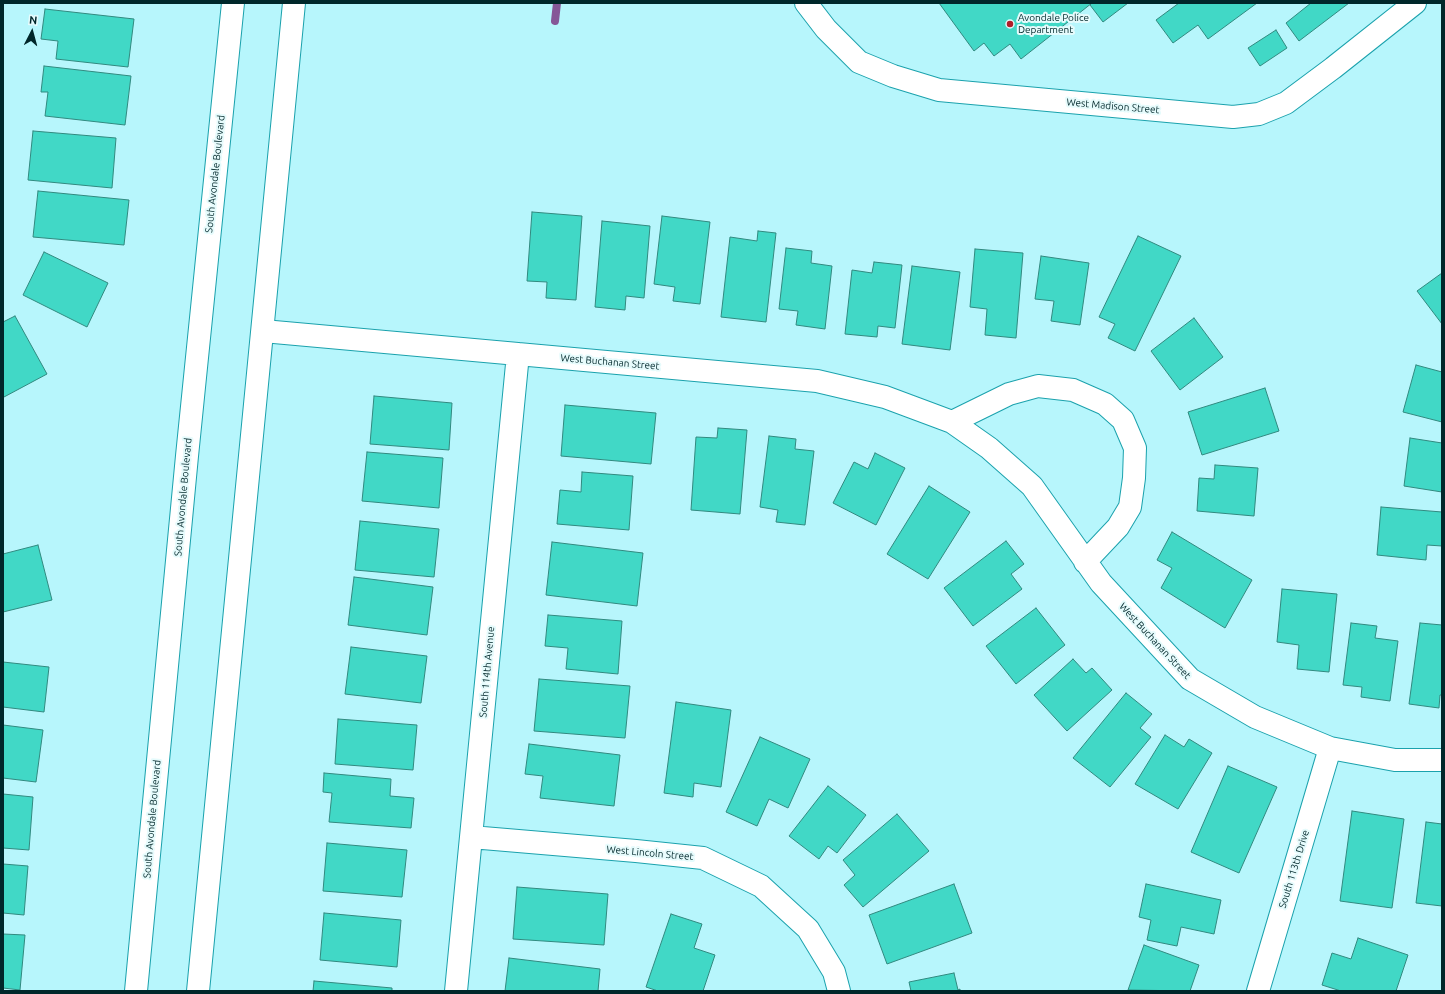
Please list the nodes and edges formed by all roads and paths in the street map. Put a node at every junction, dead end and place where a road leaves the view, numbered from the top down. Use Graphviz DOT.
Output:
graph roads {
  1 [pos="233,3"];
  2 [pos="294,3"];
  3 [pos="806,3"];
  4 [pos="1415,3"];
  5 [pos="263,331"];
  6 [pos="518,354"];
  7 [pos="952,422"];
  8 [pos="1085,562"];
  9 [pos="1330,748"];
  10 [pos="1442,760"];
  11 [pos="471,838"];
  12 [pos="136,991"];
  13 [pos="198,991"];
  14 [pos="456,991"];
  15 [pos="839,991"];
  16 [pos="1258,991"];
  1 -- 12 [label="street, South Avondale Boulevard"];
  2 -- 5 [label="street"];
  3 -- 4 [label="street, West Madison Street"];
  5 -- 6 [label="street, West Buchanan Street"];
  5 -- 13 [label="street"];
  6 -- 7 [label="street, West Buchanan Street"];
  6 -- 11 [label="street, South 114th Avenue"];
  7 -- 8 [label="street, West Buchanan Street"];
  7 -- 8 [label="street"];
  8 -- 9 [label="street, West Buchanan Street"];
  9 -- 10 [label="street, West Buchanan Street"];
  9 -- 16 [label="street, South 113th Drive"];
  11 -- 14 [label="street, South 114th Avenue"];
  11 -- 15 [label="street, West Lincoln Street"];
}
